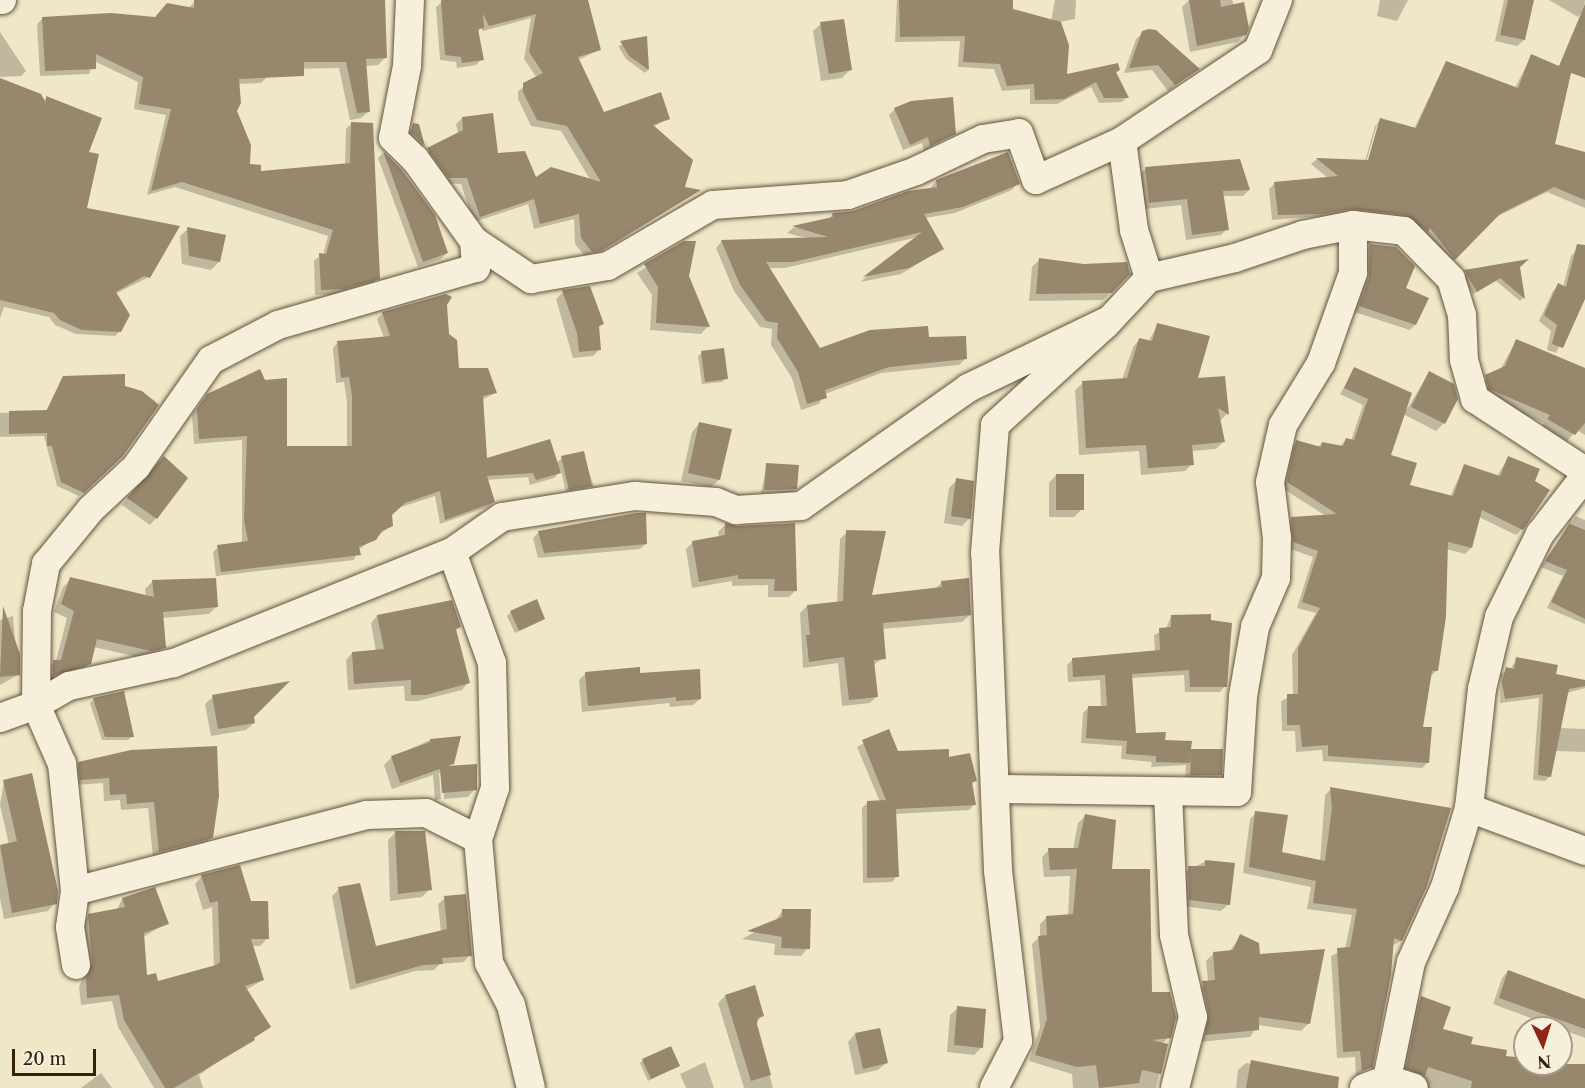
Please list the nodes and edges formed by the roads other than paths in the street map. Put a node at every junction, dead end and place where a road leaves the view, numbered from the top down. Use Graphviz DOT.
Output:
graph roads {
  1 [pos="410,0"];
  2 [pos="1278,0"];
  3 [pos="1122,141"];
  4 [pos="1353,225"];
  5 [pos="474,242"];
  6 [pos="1149,278"];
  7 [pos="1109,320"];
  8 [pos="1585,471"];
  9 [pos="1585,476"];
  10 [pos="452,552"];
  11 [pos="36,705"];
  12 [pos="0,718"];
  13 [pos="995,789"];
  14 [pos="1168,792"];
  15 [pos="1468,808"];
  16 [pos="478,839"];
  17 [pos="1585,851"];
  18 [pos="75,891"];
  19 [pos="76,965"];
  20 [pos="1375,1083"];
  21 [pos="531,1088"];
  22 [pos="994,1088"];
  23 [pos="1175,1088"];
  24 [pos="1414,1088"];
  1 -- 5 [label="street"];
  2 -- 3 [label="street"];
  3 -- 5 [label="street"];
  3 -- 6 [label="street"];
  4 -- 6 [label="street"];
  4 -- 8 [label="street"];
  4 -- 14 [label="street"];
  5 -- 11 [label="street"];
  6 -- 7 [label="street"];
  7 -- 10 [label="street"];
  7 -- 13 [label="street"];
  9 -- 15 [label="street"];
  10 -- 11 [label="street"];
  10 -- 16 [label="street"];
  11 -- 12 [label="street"];
  11 -- 18 [label="street"];
  13 -- 14 [label="street"];
  13 -- 22 [label="street"];
  14 -- 23 [label="street"];
  15 -- 17 [label="street"];
  15 -- 20 [label="street"];
  16 -- 18 [label="street"];
  16 -- 21 [label="street"];
  18 -- 19 [label="street"];
  20 -- 24 [label="street"];
}
